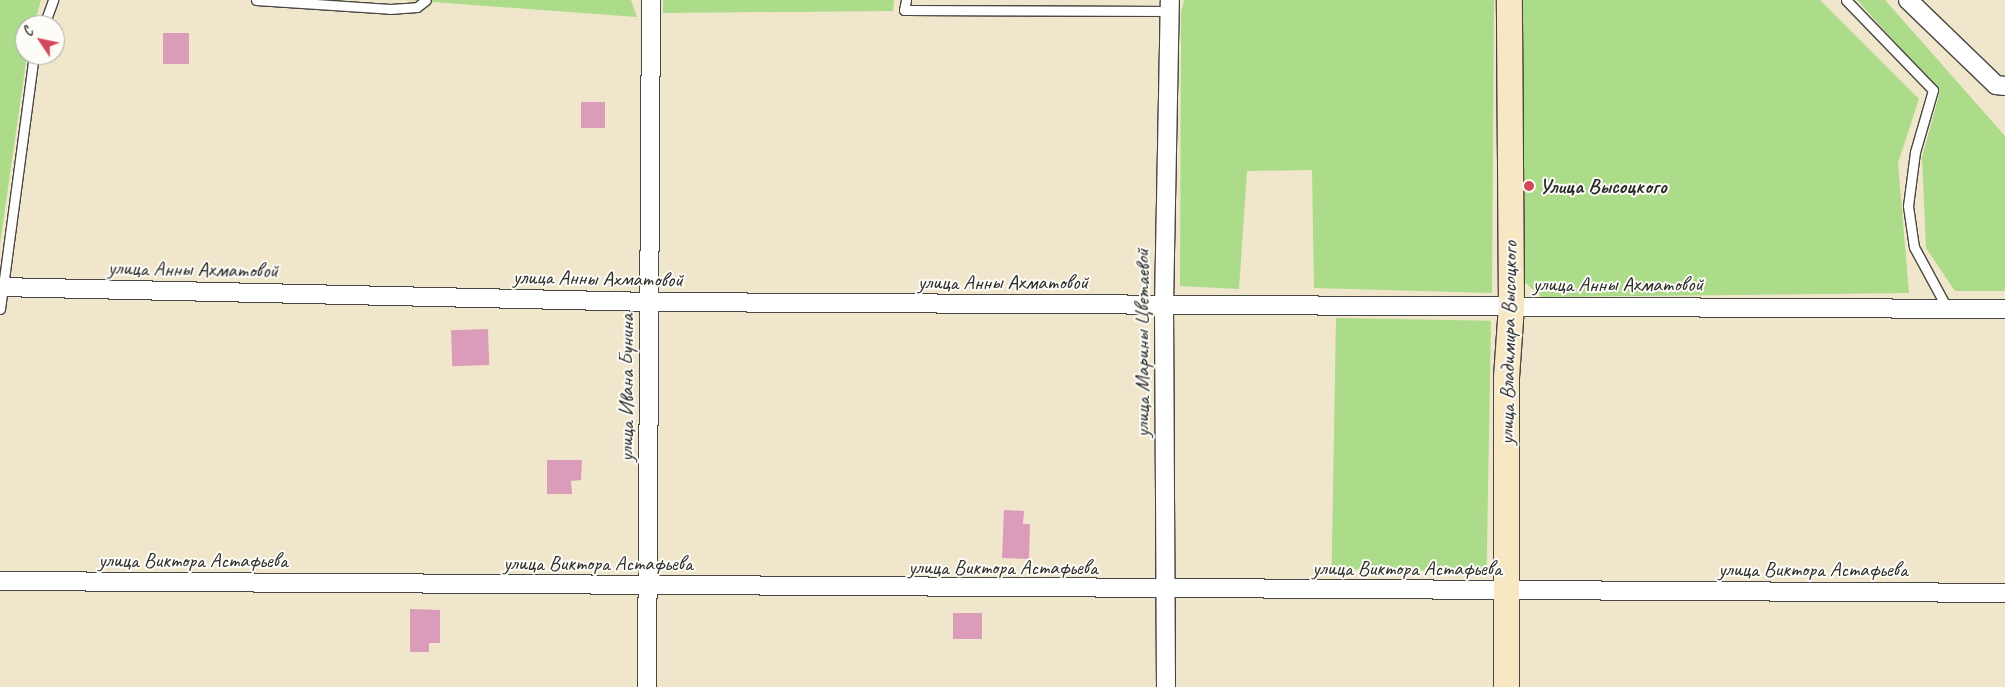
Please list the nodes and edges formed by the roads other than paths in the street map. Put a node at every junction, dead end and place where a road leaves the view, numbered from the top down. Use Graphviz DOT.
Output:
graph roads {
  1 [pos="53,0"];
  2 [pos="256,0"];
  3 [pos="426,0"];
  4 [pos="651,0"];
  5 [pos="906,0"];
  6 [pos="1509,0"];
  7 [pos="1846,0"];
  8 [pos="1908,0"];
  9 [pos="1169,6"];
  10 [pos="48,15"];
  11 [pos="33,65"];
  12 [pos="2005,86"];
  13 [pos="0,287"];
  14 [pos="649,302"];
  15 [pos="1164,305"];
  16 [pos="1511,306"];
  17 [pos="1947,308"];
  18 [pos="0,309"];
  19 [pos="2005,309"];
  20 [pos="0,581"];
  21 [pos="647,586"];
  22 [pos="1166,590"];
  23 [pos="1507,590"];
  24 [pos="2005,593"];
  25 [pos="647,687"];
  26 [pos="1166,687"];
  27 [pos="1506,687"];
  1 -- 10 [label="lane"];
  2 -- 3 [label="lane"];
  4 -- 14 [label="street, улица Ивана Бунина"];
  5 -- 9 [label="lane"];
  6 -- 16 [label="street, улица Владимира Высоцкого"];
  7 -- 17 [label="lane"];
  8 -- 12 [label="street"];
  9 -- 15 [label="street, улица Марины Цветаевой"];
  11 -- 13 [label="lane"];
  13 -- 14 [label="street, улица Анны Ахматовой"];
  13 -- 18 [label="lane"];
  14 -- 15 [label="street, улица Анны Ахматовой"];
  14 -- 21 [label="street, улица Ивана Бунина"];
  15 -- 16 [label="street, улица Анны Ахматовой"];
  15 -- 22 [label="street, улица Марины Цветаевой"];
  16 -- 17 [label="street, улица Анны Ахматовой"];
  16 -- 23 [label="street, улица Владимира Высоцкого"];
  17 -- 19 [label="street, улица Анны Ахматовой"];
  20 -- 21 [label="street, улица Виктора Астафьева"];
  21 -- 22 [label="street, улица Виктора Астафьева"];
  21 -- 25 [label="street, улица Ивана Бунина"];
  22 -- 23 [label="street, улица Виктора Астафьева"];
  22 -- 26 [label="street, улица Марины Цветаевой"];
  23 -- 24 [label="street, улица Виктора Астафьева"];
  23 -- 27 [label="street, улица Владимира Высоцкого"];
}
